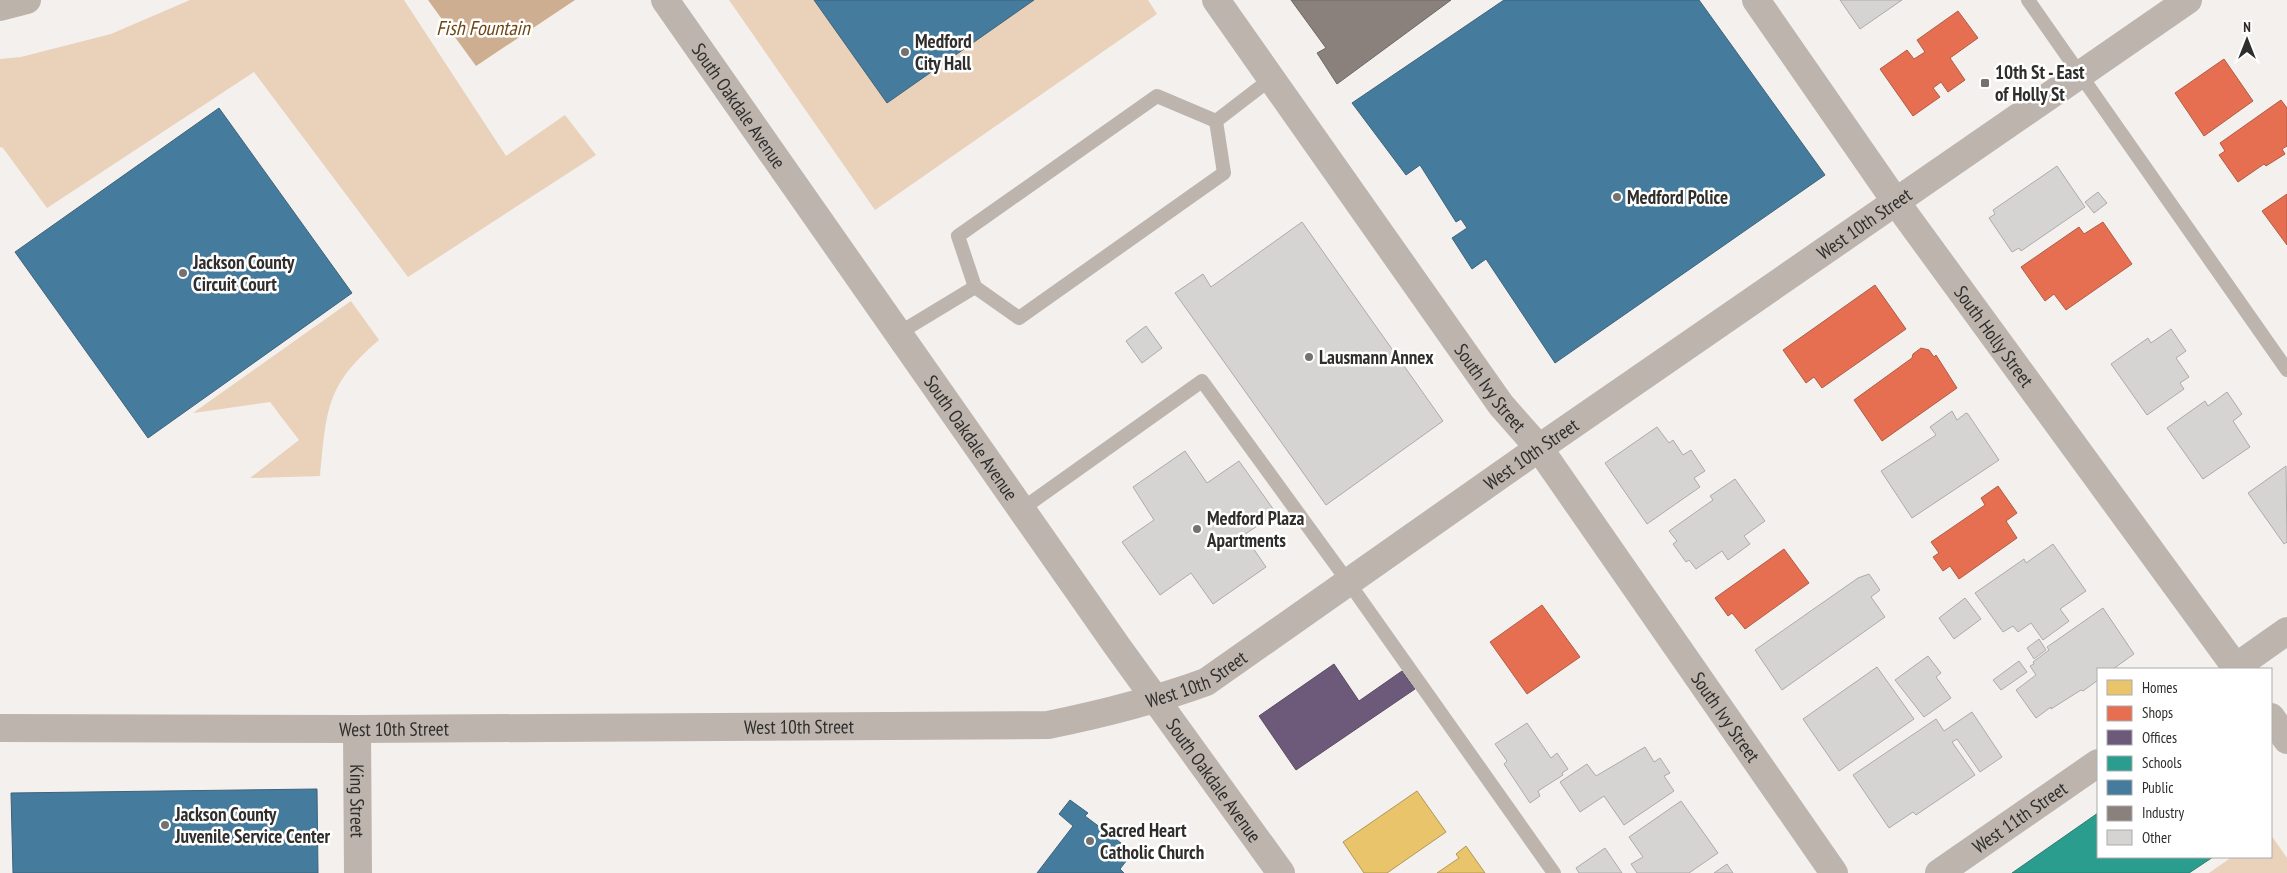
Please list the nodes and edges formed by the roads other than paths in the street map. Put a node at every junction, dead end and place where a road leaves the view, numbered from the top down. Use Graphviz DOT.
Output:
graph roads {
  1 [pos="27,0"];
  2 [pos="665,0"];
  3 [pos="1216,0"];
  4 [pos="1756,0"];
  5 [pos="2028,0"];
  6 [pos="2188,0"];
  7 [pos="0,7"];
  8 [pos="2080,74"];
  9 [pos="1272,78"];
  10 [pos="1216,120"];
  11 [pos="1896,202"];
  12 [pos="975,287"];
  13 [pos="899,333"];
  14 [pos="2287,370"];
  15 [pos="1538,448"];
  16 [pos="1022,509"];
  17 [pos="1349,583"];
  18 [pos="2287,631"];
  19 [pos="2234,668"];
  20 [pos="2236,668"];
  21 [pos="1156,700"];
  22 [pos="2272,718"];
  23 [pos="0,728"];
  24 [pos="356,729"];
  25 [pos="2287,740"];
  26 [pos="2097,764"];
  27 [pos="358,873"];
  28 [pos="1281,873"];
  29 [pos="1554,873"];
  30 [pos="1834,873"];
  31 [pos="1940,873"];
  1 -- 7 [label="main road"];
  2 -- 13 [label="street, South Oakdale Avenue"];
  3 -- 9 [label="street, South Ivy Street"];
  4 -- 11 [label="street, South Holly Street"];
  5 -- 8 [label="lane"];
  6 -- 8 [label="street, West 10th Street"];
  8 -- 11 [label="street, West 10th Street"];
  8 -- 14 [label="lane"];
  9 -- 10 [label="lane"];
  9 -- 15 [label="street, South Ivy Street"];
  10 -- 12 [label="lane"];
  10 -- 12 [label="lane"];
  11 -- 15 [label="street, West 10th Street"];
  11 -- 19 [label="street, South Holly Street"];
  12 -- 13 [label="lane"];
  13 -- 16 [label="street, South Oakdale Avenue"];
  15 -- 17 [label="street, West 10th Street"];
  15 -- 30 [label="street, South Ivy Street"];
  16 -- 17 [label="lane"];
  16 -- 21 [label="street, South Oakdale Avenue"];
  17 -- 21 [label="street, West 10th Street"];
  17 -- 29 [label="lane"];
  18 -- 20 [label="street"];
  21 -- 24 [label="street, West 10th Street"];
  21 -- 28 [label="street, South Oakdale Avenue"];
  22 -- 25 [label="street"];
  23 -- 24 [label="street, West 10th Street"];
  24 -- 27 [label="street, King Street"];
  26 -- 31 [label="street, West 11th Street"];
}
